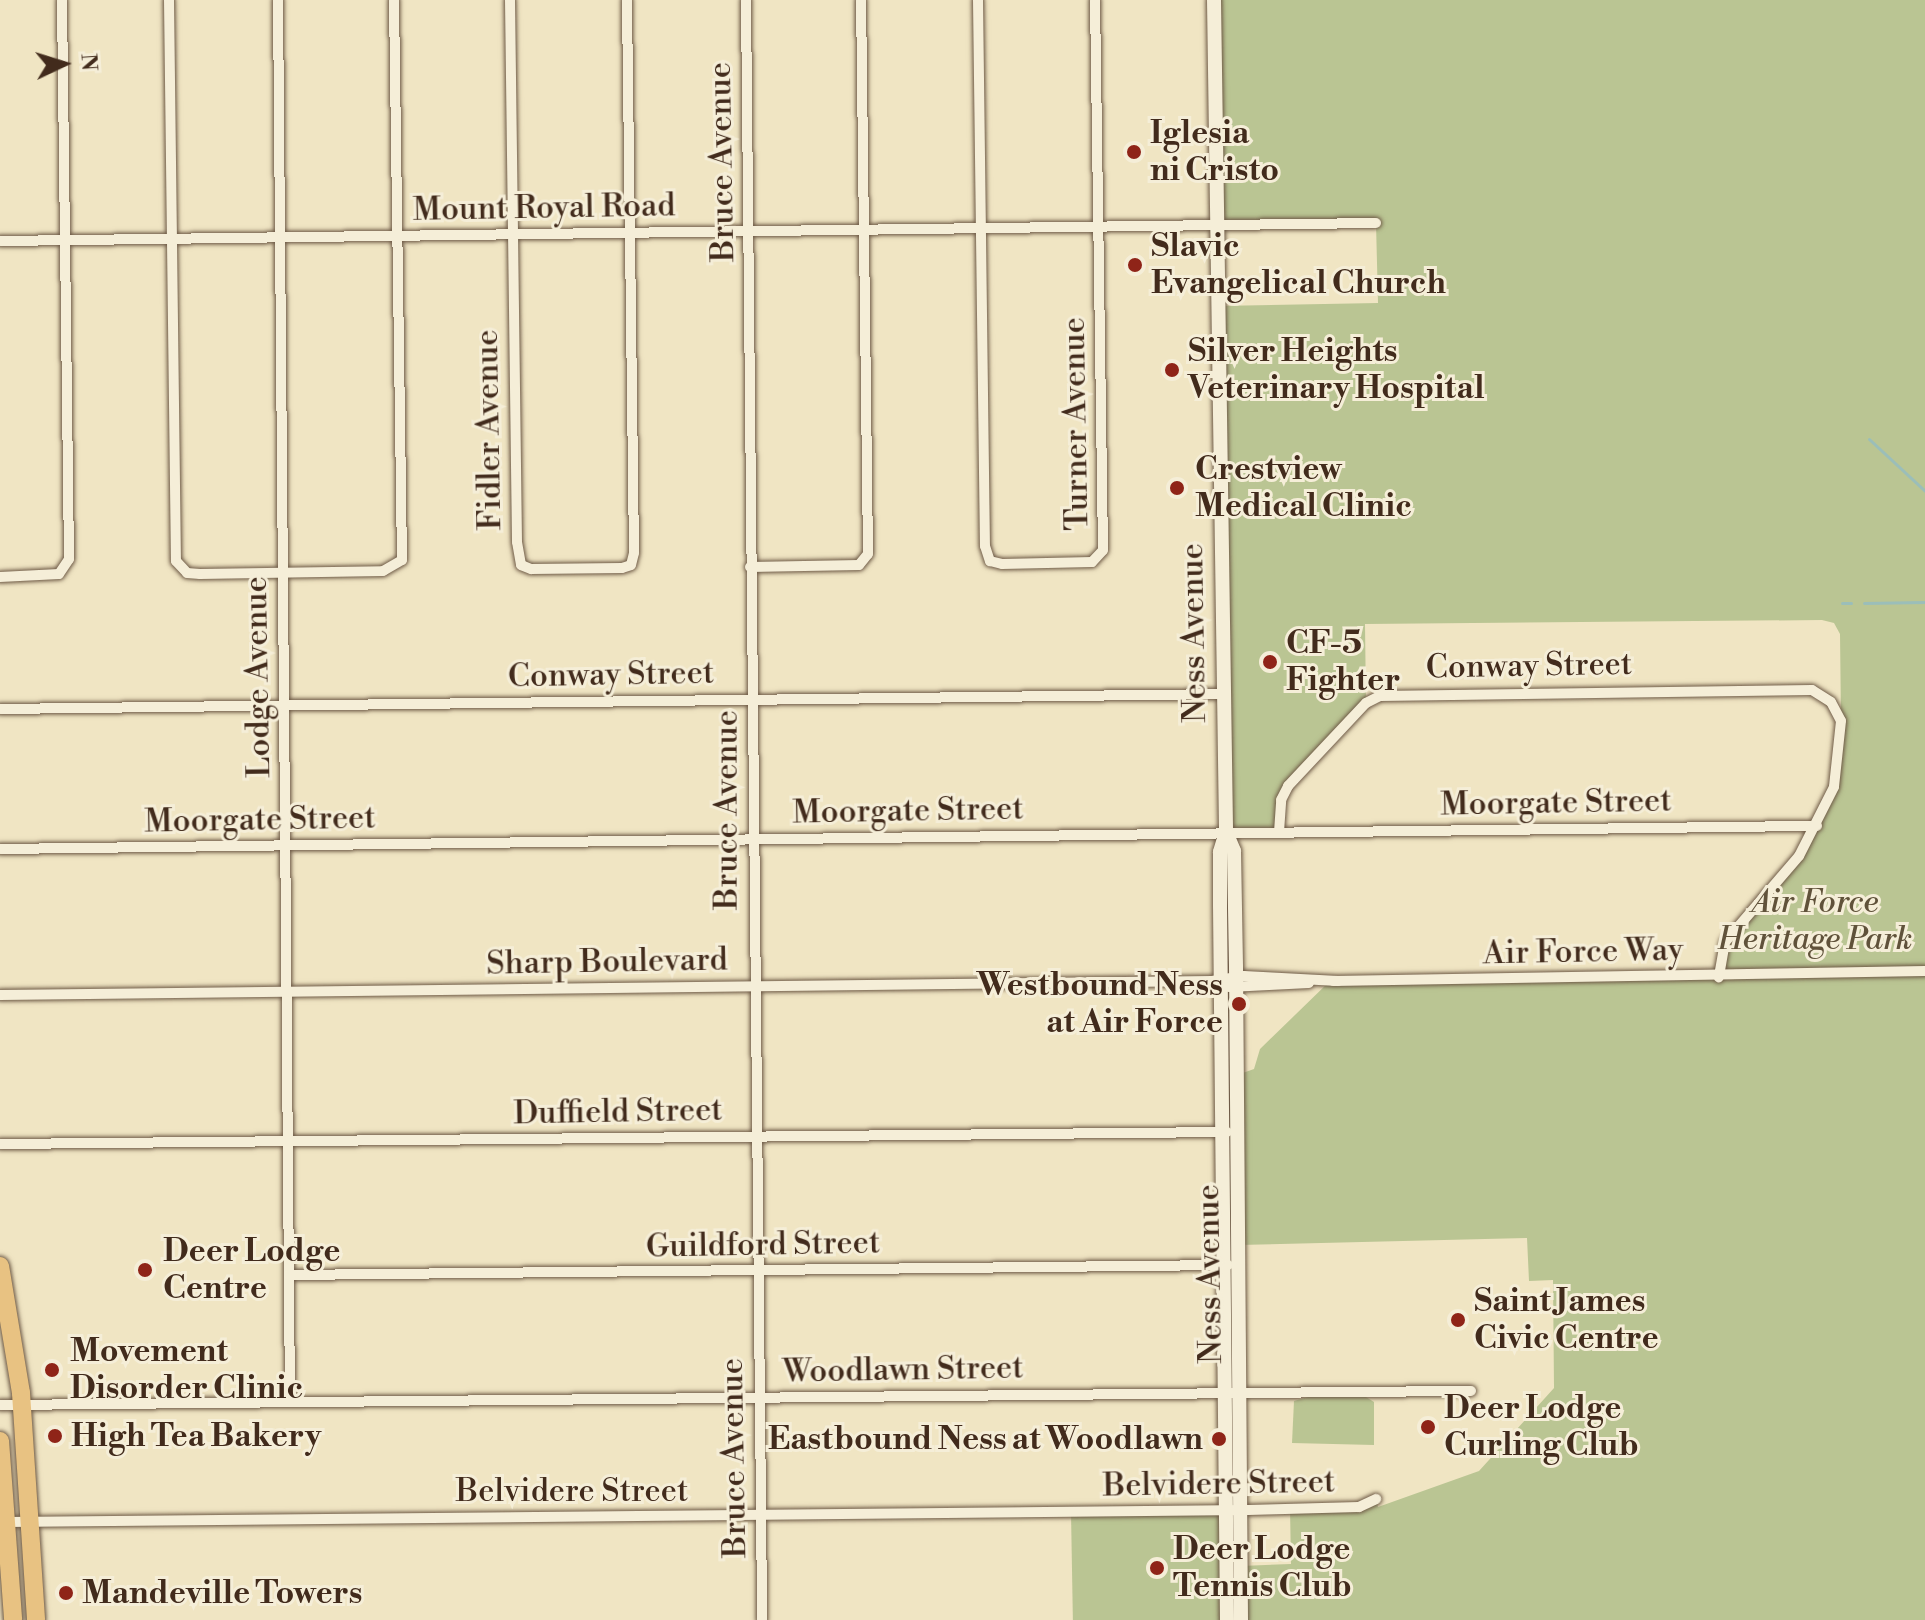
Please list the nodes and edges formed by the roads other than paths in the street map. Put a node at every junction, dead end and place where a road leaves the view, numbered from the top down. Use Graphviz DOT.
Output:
graph roads {
  1 [pos="62,0"];
  2 [pos="169,0"];
  3 [pos="278,0"];
  4 [pos="394,0"];
  5 [pos="510,0"];
  6 [pos="627,0"];
  7 [pos="746,0"];
  8 [pos="861,0"];
  9 [pos="978,0"];
  10 [pos="1095,0"];
  11 [pos="1214,0"];
  12 [pos="1376,223"];
  13 [pos="1217,226"];
  14 [pos="1099,227"];
  15 [pos="981,228"];
  16 [pos="864,229"];
  17 [pos="748,230"];
  18 [pos="629,232"];
  19 [pos="512,234"];
  20 [pos="396,236"];
  21 [pos="280,238"];
  22 [pos="170,239"];
  23 [pos="64,240"];
  24 [pos="0,241"];
  25 [pos="750,567"];
  26 [pos="283,573"];
  27 [pos="0,577"];
  28 [pos="1223,694"];
  29 [pos="753,700"];
  30 [pos="284,706"];
  31 [pos="0,709"];
  32 [pos="1817,826"];
  33 [pos="1226,832"];
  34 [pos="1279,832"];
  35 [pos="754,839"];
  36 [pos="285,846"];
  37 [pos="0,849"];
  38 [pos="1925,971"];
  39 [pos="1719,977"];
  40 [pos="1218,981"];
  41 [pos="1236,981"];
  42 [pos="755,986"];
  43 [pos="287,992"];
  44 [pos="0,995"];
  45 [pos="1221,1132"];
  46 [pos="1237,1132"];
  47 [pos="757,1136"];
  48 [pos="288,1142"];
  49 [pos="0,1144"];
  50 [pos="1230,1265"];
  51 [pos="0,1266"];
  52 [pos="758,1271"];
  53 [pos="289,1275"];
  54 [pos="1471,1391"];
  55 [pos="1224,1393"];
  56 [pos="1240,1393"];
  57 [pos="759,1398"];
  58 [pos="290,1402"];
  59 [pos="22,1404"];
  60 [pos="0,1405"];
  61 [pos="0,1441"];
  62 [pos="1376,1499"];
  63 [pos="1233,1510"];
  64 [pos="761,1516"];
  65 [pos="29,1521"];
  66 [pos="6,1522"];
  67 [pos="13,1620"];
  68 [pos="36,1620"];
  69 [pos="762,1620"];
  70 [pos="1227,1620"];
  71 [pos="1241,1620"];
  1 -- 23 [label="street"];
  2 -- 22 [label="street"];
  3 -- 21 [label="street, Lodge Avenue"];
  4 -- 20 [label="street"];
  5 -- 19 [label="street"];
  6 -- 18 [label="street"];
  7 -- 17 [label="street, Bruce Avenue"];
  8 -- 16 [label="street"];
  9 -- 15 [label="street"];
  10 -- 14 [label="street"];
  11 -- 13 [label="main road, Ness Avenue"];
  12 -- 13 [label="street, Mount Royal Road"];
  13 -- 14 [label="street, Mount Royal Road"];
  13 -- 28 [label="main road, Ness Avenue"];
  14 -- 15 [label="street, Mount Royal Road"];
  14 -- 15 [label="street, Turner Avenue"];
  15 -- 16 [label="street, Mount Royal Road"];
  16 -- 17 [label="street, Mount Royal Road"];
  16 -- 25 [label="street"];
  17 -- 18 [label="street, Mount Royal Road"];
  17 -- 25 [label="street, Bruce Avenue"];
  18 -- 19 [label="street, Mount Royal Road"];
  18 -- 19 [label="street, Fidler Avenue"];
  19 -- 20 [label="street, Mount Royal Road"];
  20 -- 21 [label="street, Mount Royal Road"];
  20 -- 26 [label="street"];
  21 -- 22 [label="street, Mount Royal Road"];
  21 -- 26 [label="street, Lodge Avenue"];
  22 -- 23 [label="street, Mount Royal Road"];
  22 -- 26 [label="street"];
  23 -- 24 [label="street, Mount Royal Road"];
  23 -- 27 [label="street"];
  25 -- 29 [label="street, Bruce Avenue"];
  26 -- 30 [label="street, Lodge Avenue"];
  28 -- 29 [label="street, Conway Street"];
  28 -- 33 [label="main road, Ness Avenue"];
  29 -- 30 [label="street, Conway Street"];
  29 -- 35 [label="street, Bruce Avenue"];
  30 -- 31 [label="street, Conway Street"];
  30 -- 36 [label="street, Lodge Avenue"];
  32 -- 34 [label="street, Moorgate Street"];
  32 -- 34 [label="street, Conway Street"];
  32 -- 39 [label="street"];
  33 -- 34 [label="street, Moorgate Street"];
  33 -- 35 [label="street, Moorgate Street"];
  33 -- 40 [label="main road, Ness Avenue"];
  33 -- 41 [label="main road, Ness Avenue"];
  35 -- 36 [label="street, Moorgate Street"];
  35 -- 42 [label="street, Bruce Avenue"];
  36 -- 37 [label="street, Moorgate Street"];
  36 -- 43 [label="street, Lodge Avenue"];
  38 -- 39 [label="street, Air Force Way"];
  39 -- 41 [label="street, Air Force Way"];
  40 -- 41 [label="street, Air Force Way"];
  40 -- 42 [label="street, Sharp Boulevard"];
  40 -- 45 [label="main road, Ness Avenue"];
  41 -- 46 [label="main road, Ness Avenue"];
  42 -- 43 [label="street, Sharp Boulevard"];
  42 -- 47 [label="street, Bruce Avenue"];
  43 -- 44 [label="street, Sharp Boulevard"];
  43 -- 48 [label="street, Lodge Avenue"];
  45 -- 46 [label="street, Duffield Street"];
  45 -- 47 [label="street, Duffield Street"];
  45 -- 50 [label="main road, Ness Avenue"];
  46 -- 50 [label="main road, Ness Avenue"];
  47 -- 48 [label="street, Duffield Street"];
  47 -- 52 [label="street, Bruce Avenue"];
  48 -- 49 [label="street, Duffield Street"];
  48 -- 53 [label="street, Lodge Avenue"];
  50 -- 52 [label="street, Guildford Street"];
  50 -- 55 [label="main road, Ness Avenue"];
  50 -- 56 [label="main road, Ness Avenue"];
  51 -- 59 [label="highway"];
  52 -- 53 [label="street, Guildford Street"];
  52 -- 57 [label="street, Bruce Avenue"];
  53 -- 58 [label="street, Lodge Avenue"];
  54 -- 56 [label="street, Woodlawn Street"];
  55 -- 56 [label="street, Woodlawn Street"];
  55 -- 57 [label="street, Woodlawn Street"];
  55 -- 63 [label="main road, Ness Avenue"];
  56 -- 63 [label="main road, Ness Avenue"];
  57 -- 58 [label="street, Woodlawn Street"];
  57 -- 64 [label="street, Bruce Avenue"];
  58 -- 59 [label="street, Woodlawn Street"];
  59 -- 60 [label="street, Woodlawn Street"];
  59 -- 65 [label="highway"];
  61 -- 66 [label="highway"];
  62 -- 63 [label="street, Belvidere Street"];
  63 -- 64 [label="street, Belvidere Street"];
  63 -- 70 [label="main road, Ness Avenue"];
  63 -- 71 [label="main road, Ness Avenue"];
  64 -- 65 [label="street, Belvidere Street"];
  64 -- 69 [label="street, Bruce Avenue"];
  65 -- 66 [label="street, Belvidere Street"];
  65 -- 68 [label="highway"];
  66 -- 67 [label="highway"];
}
